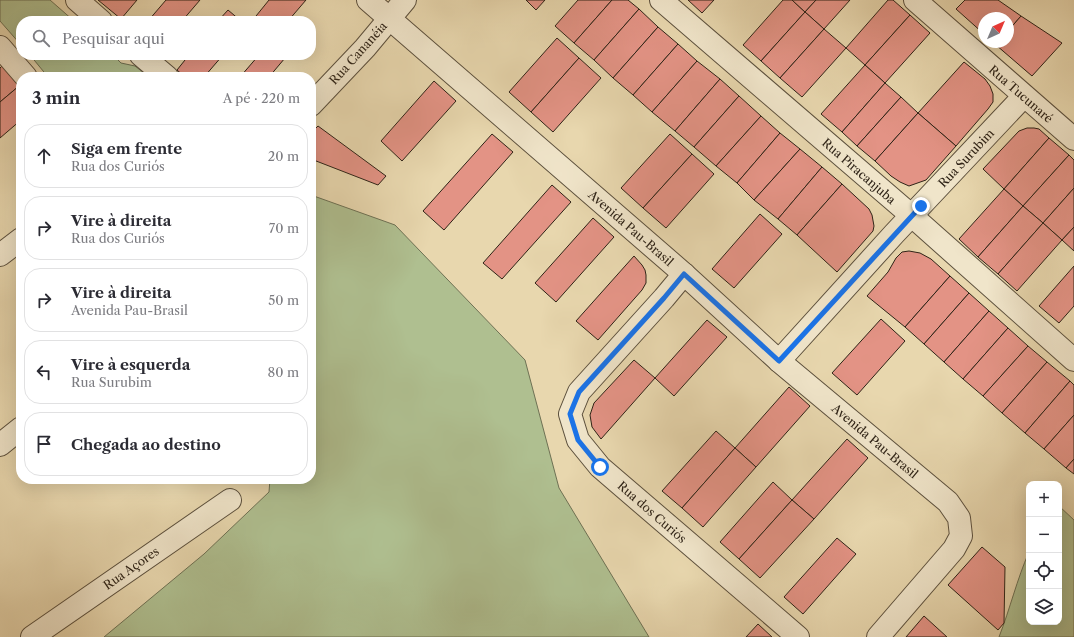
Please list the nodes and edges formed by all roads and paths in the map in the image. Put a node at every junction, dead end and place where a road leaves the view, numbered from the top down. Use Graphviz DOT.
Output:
graph roads {
  1 [pos="77,0"];
  2 [pos="368,0"];
  3 [pos="405,0"];
  4 [pos="661,0"];
  5 [pos="915,0"];
  6 [pos="95,16"];
  7 [pos="389,18"];
  8 [pos="0,47"];
  9 [pos="147,60"];
  10 [pos="22,72"];
  11 [pos="161,72"];
  12 [pos="1024,96"];
  13 [pos="316,100"];
  14 [pos="1074,140"];
  15 [pos="912,216"];
  16 [pos="16,244"];
  17 [pos="0,255"];
  18 [pos="684,274"];
  19 [pos="1074,360"];
  20 [pos="779,361"];
  21 [pos="16,432"];
  22 [pos="0,445"];
  23 [pos="230,500"];
  24 [pos="32,637"];
  25 [pos="798,637"];
  26 [pos="878,637"];
  1 -- 6 [label="street"];
  2 -- 7 [label="street, Avenida Pau-Brasil"];
  3 -- 7 [label="street, Rua Cananéia"];
  4 -- 15 [label="street, Rua Piracanjuba"];
  5 -- 12 [label="street, Rua Tucunaré"];
  7 -- 13 [label="street, Rua Cananéia"];
  7 -- 18 [label="street, Avenida Pau-Brasil"];
  8 -- 10 [label="street"];
  9 -- 11 [label="street"];
  12 -- 14 [label="street, Rua Tucunaré"];
  12 -- 15 [label="street, Rua Surubim"];
  15 -- 19 [label="street, Rua Piracanjuba"];
  15 -- 20 [label="street, Rua Surubim"];
  16 -- 17 [label="street"];
  18 -- 20 [label="street, Avenida Pau-Brasil"];
  18 -- 25 [label="street, Rua dos Curiós"];
  20 -- 26 [label="street, Avenida Pau-Brasil"];
  21 -- 22 [label="street"];
  23 -- 24 [label="street, Rua Açores"];
}
